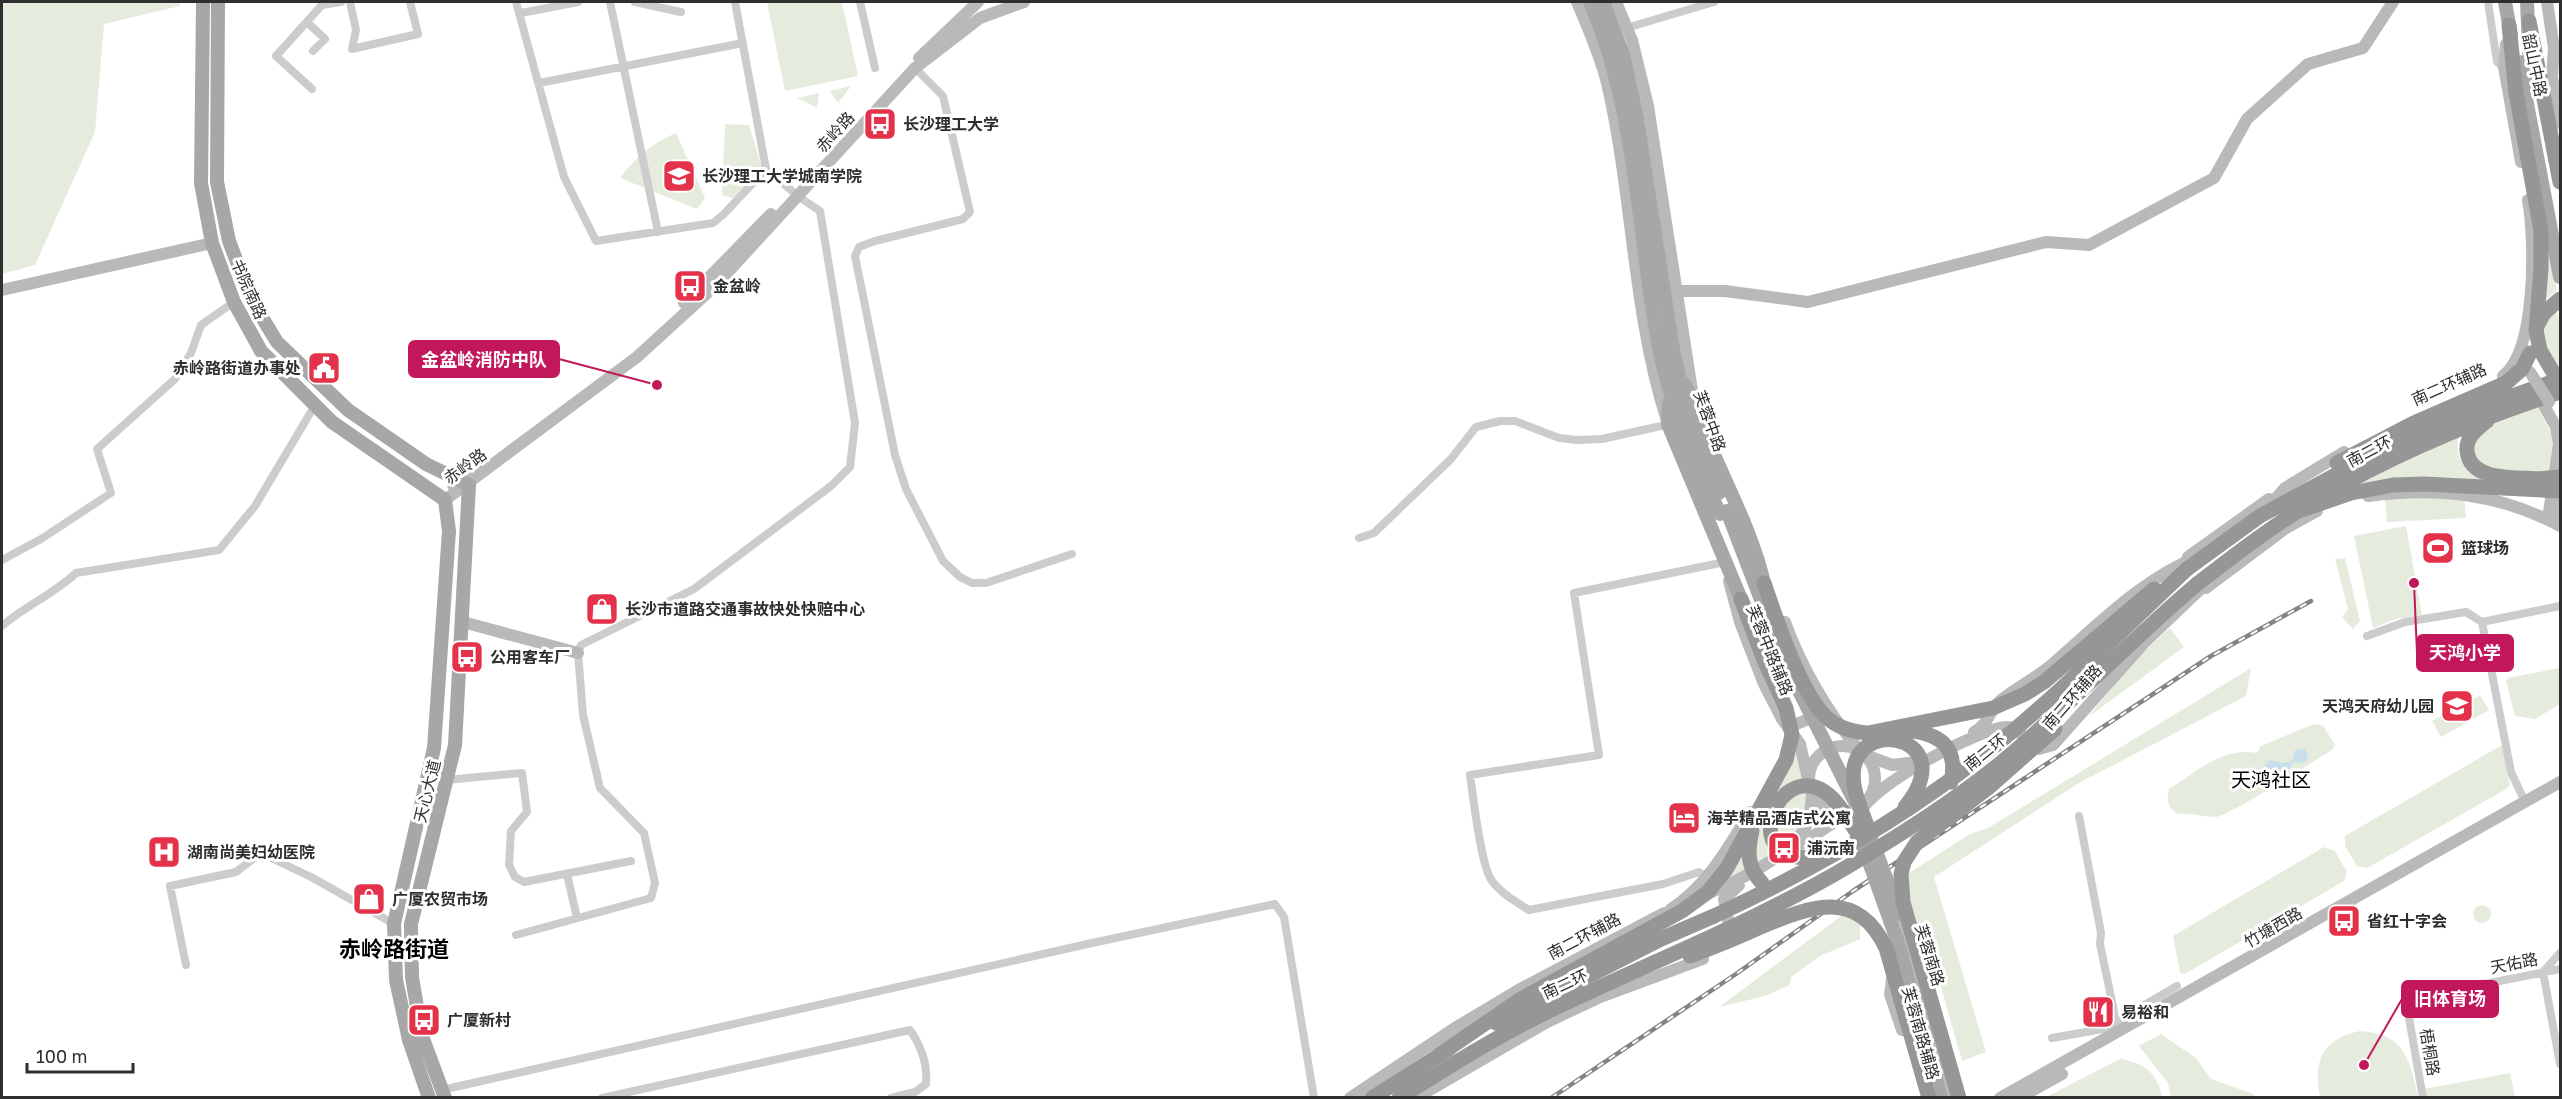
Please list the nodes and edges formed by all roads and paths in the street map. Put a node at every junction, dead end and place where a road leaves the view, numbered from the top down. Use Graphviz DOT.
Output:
graph roads {
  1 [pos="203,2"];
  2 [pos="218,2"];
  3 [pos="341,2"];
  4 [pos="350,2"];
  5 [pos="410,2"];
  6 [pos="516,2"];
  7 [pos="578,2"];
  8 [pos="610,2"];
  9 [pos="635,2"];
  10 [pos="735,2"];
  11 [pos="860,2"];
  12 [pos="987,2"];
  13 [pos="1024,2"];
  14 [pos="1577,2"];
  15 [pos="1590,2"];
  16 [pos="1603,2"];
  17 [pos="1616,2"];
  18 [pos="1714,2"];
  19 [pos="2392,2"];
  20 [pos="2488,2"];
  21 [pos="2505,2"];
  22 [pos="2527,2"];
  23 [pos="2547,2"];
  24 [pos="972,3"];
  25 [pos="681,12"];
  26 [pos="520,13"];
  27 [pos="2529,21"];
  28 [pos="307,22"];
  29 [pos="2509,24"];
  30 [pos="1621,30"];
  31 [pos="742,44"];
  32 [pos="313,51"];
  33 [pos="624,67"];
  34 [pos="2504,67"];
  35 [pos="875,68"];
  36 [pos="915,69"];
  37 [pos="538,83"];
  38 [pos="312,89"];
  39 [pos="2560,123"];
  40 [pos="766,169"];
  41 [pos="2560,182"];
  42 [pos="796,194"];
  43 [pos="657,232"];
  44 [pos="2560,239"];
  45 [pos="212,243"];
  46 [pos="2560,277"];
  47 [pos="2,290"];
  48 [pos="1670,291"];
  49 [pos="2560,299"];
  50 [pos="234,302"];
  51 [pos="2536,330"];
  52 [pos="2518,358"];
  53 [pos="1678,374"];
  54 [pos="2560,381"];
  55 [pos="1694,398"];
  56 [pos="2551,399"];
  57 [pos="315,405"];
  58 [pos="2505,411"];
  59 [pos="1674,423"];
  60 [pos="2559,426"];
  61 [pos="2560,477"];
  62 [pos="462,482"];
  63 [pos="2285,488"];
  64 [pos="2560,491"];
  65 [pos="446,500"];
  66 [pos="2331,504"];
  67 [pos="2300,511"];
  68 [pos="1723,513"];
  69 [pos="2260,516"];
  70 [pos="2555,523"];
  71 [pos="1359,538"];
  72 [pos="1757,553"];
  73 [pos="1072,554"];
  74 [pos="2,560"];
  75 [pos="1725,562"];
  76 [pos="2180,568"];
  77 [pos="1764,583"];
  78 [pos="2197,589"];
  79 [pos="1741,599"];
  80 [pos="2560,606"];
  81 [pos="463,622"];
  82 [pos="2482,622"];
  83 [pos="2,626"];
  84 [pos="2367,636"];
  85 [pos="578,653"];
  86 [pos="2121,653"];
  87 [pos="1819,696"];
  88 [pos="1782,719"];
  89 [pos="1886,730"];
  90 [pos="1800,744"];
  91 [pos="1862,752"];
  92 [pos="1808,778"];
  93 [pos="446,780"];
  94 [pos="2560,782"];
  95 [pos="2560,789"];
  96 [pos="1812,794"];
  97 [pos="2525,802"];
  98 [pos="1851,810"];
  99 [pos="1758,811"];
  100 [pos="1929,815"];
  101 [pos="2079,816"];
  102 [pos="1894,817"];
  103 [pos="1860,825"];
  104 [pos="1840,850"];
  105 [pos="631,861"];
  106 [pos="567,874"];
  107 [pos="1707,878"];
  108 [pos="1811,886"];
  109 [pos="1671,909"];
  110 [pos="577,918"];
  111 [pos="394,924"];
  112 [pos="516,935"];
  113 [pos="1905,946"];
  114 [pos="2560,953"];
  115 [pos="186,965"];
  116 [pos="2560,969"];
  117 [pos="2543,972"];
  118 [pos="2177,986"];
  119 [pos="1596,989"];
  120 [pos="2408,1012"];
  121 [pos="2116,1021"];
  122 [pos="2052,1038"];
  123 [pos="1439,1055"];
  124 [pos="2560,1064"];
  125 [pos="444,1094"];
  126 [pos="429,1098"];
  127 [pos="602,1098"];
  128 [pos="891,1098"];
  129 [pos="1314,1098"];
  130 [pos="1350,1098"];
  131 [pos="1372,1098"];
  132 [pos="1400,1098"];
  133 [pos="1416,1098"];
  134 [pos="1922,1098"];
  135 [pos="1929,1098"];
  136 [pos="1943,1098"];
  137 [pos="1952,1098"];
  138 [pos="1959,1098"];
  139 [pos="1966,1098"];
  140 [pos="2000,1098"];
  141 [pos="2019,1098"];
  142 [pos="2423,1098"];
  1 -- 45 [label="main road, 书院南路"];
  2 -- 62 [label="main road, 书院南路"];
  3 -- 28 [label="street"];
  4 -- 5 [label="street"];
  6 -- 26 [label="street"];
  7 -- 26 [label="street"];
  8 -- 33 [label="street"];
  9 -- 25 [label="street"];
  10 -- 31 [label="street"];
  11 -- 35 [label="street"];
  12 -- 24 [label="street"];
  13 -- 36 [label="street, 赤岭路"];
  14 -- 59 [label="street"];
  15 -- 59 [label="main road, 芙蓉中路"];
  16 -- 30 [label="main road, 芙蓉中路"];
  17 -- 30 [label="street"];
  18 -- 30 [label="street"];
  19 -- 48 [label="street"];
  20 -- 34 [label="street"];
  21 -- 29 [label="main road, 韶山中路"];
  22 -- 27 [label="main road, 韶山中路"];
  23 -- 39 [label="street"];
  24 -- 42 [label="street, 赤岭路"];
  26 -- 37 [label="street"];
  27 -- 41 [label="highway"];
  27 -- 44 [label="main road, 韶山中路"];
  28 -- 32 [label="street"];
  28 -- 38 [label="street"];
  29 -- 34 [label="street"];
  29 -- 46 [label="main road, 韶山中路"];
  29 -- 51 [label="highway"];
  30 -- 48 [label="main road, 芙蓉中路"];
  31 -- 33 [label="street"];
  31 -- 40 [label="street"];
  33 -- 37 [label="street"];
  33 -- 43 [label="street"];
  34 -- 52 [label="street"];
  36 -- 42 [label="street, 赤岭路"];
  36 -- 73 [label="street"];
  37 -- 43 [label="street"];
  40 -- 42 [label="street"];
  40 -- 43 [label="street"];
  42 -- 62 [label="street, 赤岭路"];
  42 -- 85 [label="street"];
  45 -- 47 [label="street"];
  45 -- 50 [label="main road, 书院南路"];
  48 -- 53 [label="main road, 芙蓉中路"];
  48 -- 55 [label="street"];
  49 -- 51 [label="highway"];
  50 -- 57 [label="main road, 书院南路"];
  50 -- 74 [label="street"];
  51 -- 54 [label="highway, bridge"];
  51 -- 69 [label="highway, bridge"];
  52 -- 56 [label="street, bridge"];
  52 -- 63 [label="street, 南二环辅路"];
  53 -- 55 [label="main road"];
  53 -- 68 [label="main road, 芙蓉中路"];
  54 -- 69 [label="highway, 南二环"];
  55 -- 72 [label="main road"];
  56 -- 58 [label="highway, 南二环"];
  56 -- 60 [label="street"];
  57 -- 65 [label="main road, 书院南路"];
  57 -- 83 [label="street"];
  58 -- 61 [label="highway, bridge"];
  58 -- 67 [label="highway, 南二环"];
  59 -- 68 [label="main road"];
  59 -- 71 [label="street"];
  59 -- 75 [label="main road"];
  60 -- 70 [label="street"];
  62 -- 65 [label="street, 赤岭路"];
  62 -- 81 [label="main road, 天心大道"];
  63 -- 69 [label="street, 南二环辅路"];
  63 -- 76 [label="street, 南二环辅路"];
  64 -- 67 [label="highway, bridge"];
  64 -- 70 [label="street"];
  65 -- 111 [label="main road, 天心大道"];
  66 -- 67 [label="street, 南二环辅路"];
  66 -- 70 [label="street, 南二环辅路"];
  66 -- 78 [label="street, 南二环辅路"];
  67 -- 78 [label="highway, 南二环"];
  68 -- 103 [label="main road, 芙蓉中路, bridge"];
  69 -- 76 [label="highway, 南二环"];
  72 -- 77 [label="main road"];
  72 -- 87 [label="street, 芙蓉中路辅路"];
  75 -- 79 [label="main road"];
  75 -- 88 [label="street, 芙蓉中路辅路"];
  75 -- 107 [label="street"];
  76 -- 89 [label="highway, bridge"];
  76 -- 91 [label="street, 南二环辅路"];
  76 -- 102 [label="highway, 南二环, bridge"];
  77 -- 89 [label="highway, bridge"];
  78 -- 86 [label="highway, 南二环, bridge"];
  78 -- 98 [label="street, 南二环辅路"];
  79 -- 99 [label="highway, bridge"];
  80 -- 82 [label="street"];
  81 -- 85 [label="street"];
  81 -- 93 [label="main road, 天心大道"];
  82 -- 84 [label="street"];
  82 -- 97 [label="street"];
  85 -- 110 [label="street"];
  86 -- 100 [label="highway, 南二环, bridge"];
  86 -- 138 [label="highway, bridge"];
  87 -- 88 [label="street"];
  87 -- 91 [label="street, 芙蓉中路辅路"];
  88 -- 90 [label="street, 芙蓉中路辅路"];
  89 -- 100 [label="highway, bridge"];
  90 -- 92 [label="street, 芙蓉中路辅路"];
  90 -- 107 [label="street"];
  91 -- 92 [label="street"];
  91 -- 98 [label="street"];
  92 -- 96 [label="street"];
  93 -- 106 [label="street"];
  93 -- 125 [label="main road, 天心大道"];
  94 -- 97 [label="street, 竹塘西路"];
  95 -- 141 [label="street, 竹塘西路"];
  96 -- 98 [label="street"];
  96 -- 109 [label="street, 南二环辅路"];
  97 -- 140 [label="street, 竹塘西路"];
  98 -- 103 [label="street, 芙蓉南路辅路"];
  98 -- 133 [label="street, 南二环辅路"];
  99 -- 108 [label="highway, bridge"];
  99 -- 123 [label="highway, bridge"];
  100 -- 108 [label="highway, 南二环, bridge"];
  101 -- 121 [label="street"];
  102 -- 103 [label="highway, bridge"];
  102 -- 104 [label="highway, 南二环, bridge"];
  103 -- 104 [label="highway, bridge"];
  103 -- 113 [label="street, 芙蓉南路辅路, bridge"];
  103 -- 136 [label="main road, 芙蓉南路, bridge"];
  103 -- 137 [label="main road, 芙蓉南路, bridge"];
  104 -- 123 [label="highway, 南二环, bridge"];
  105 -- 106 [label="street"];
  106 -- 110 [label="street"];
  107 -- 109 [label="street"];
  108 -- 119 [label="highway, 南二环, bridge"];
  109 -- 130 [label="street, 南二环辅路"];
  110 -- 112 [label="street"];
  111 -- 115 [label="street"];
  111 -- 126 [label="main road, 天心大道"];
  113 -- 134 [label="street, 芙蓉南路辅路"];
  113 -- 136 [label="street, 芙蓉南路辅路"];
  113 -- 137 [label="street, 芙蓉南路辅路"];
  113 -- 139 [label="street, 芙蓉南路辅路"];
  114 -- 117 [label="street"];
  116 -- 117 [label="street, 天佑路"];
  117 -- 120 [label="street, 天佑路"];
  117 -- 124 [label="street"];
  118 -- 121 [label="street"];
  119 -- 132 [label="highway, 南二环, bridge"];
  119 -- 135 [label="highway, bridge"];
  120 -- 142 [label="street, 梧桐路"];
  121 -- 122 [label="street"];
  123 -- 131 [label="highway, 南二环"];
  125 -- 129 [label="street"];
  127 -- 128 [label="street"];
}
